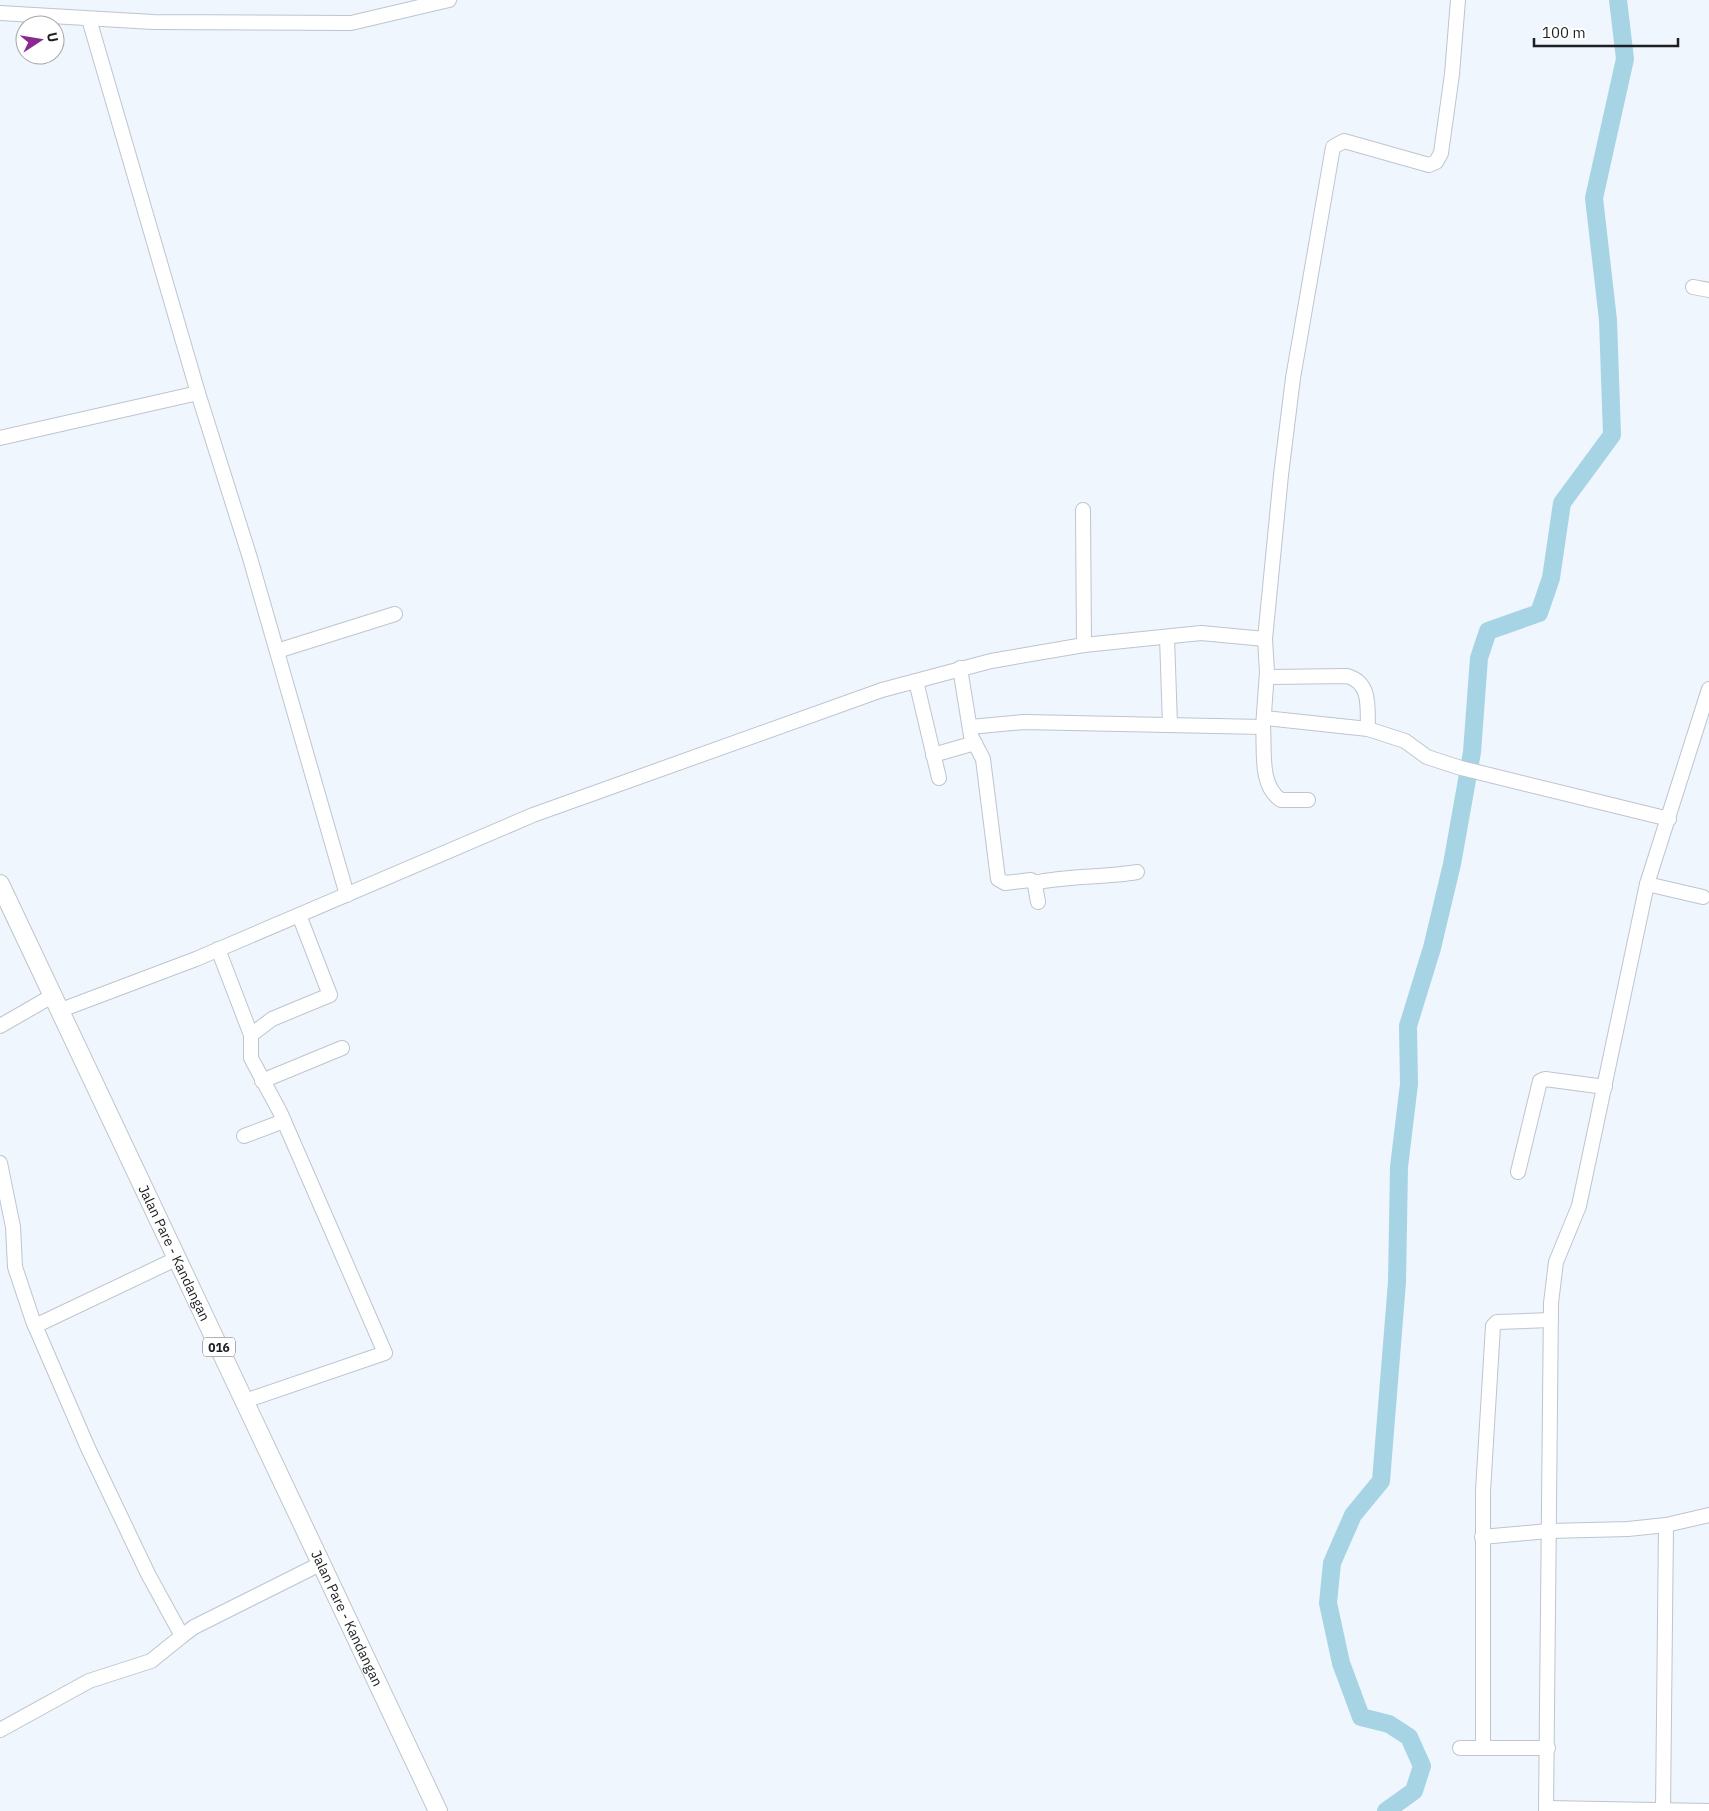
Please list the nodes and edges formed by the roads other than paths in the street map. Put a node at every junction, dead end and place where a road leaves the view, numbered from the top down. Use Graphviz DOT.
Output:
graph roads {
  1 [pos="449,0"];
  2 [pos="1458,0"];
  3 [pos="0,13"];
  4 [pos="89,19"];
  5 [pos="1693,287"];
  6 [pos="1709,290"];
  7 [pos="198,393"];
  8 [pos="0,438"];
  9 [pos="1083,510"];
  10 [pos="395,614"];
  11 [pos="1167,637"];
  12 [pos="1265,639"];
  13 [pos="1084,645"];
  14 [pos="277,651"];
  15 [pos="960,668"];
  16 [pos="1267,677"];
  17 [pos="916,681"];
  18 [pos="1709,689"];
  19 [pos="1264,722"];
  20 [pos="1170,725"];
  21 [pos="970,727"];
  22 [pos="1368,729"];
  23 [pos="975,743"];
  24 [pos="933,755"];
  25 [pos="939,778"];
  26 [pos="1308,800"];
  27 [pos="1669,819"];
  28 [pos="1137,872"];
  29 [pos="1034,883"];
  30 [pos="0,884"];
  31 [pos="1647,884"];
  32 [pos="347,895"];
  33 [pos="1703,897"];
  34 [pos="1038,902"];
  35 [pos="299,915"];
  36 [pos="218,950"];
  37 [pos="58,1003"];
  38 [pos="0,1026"];
  39 [pos="251,1035"];
  40 [pos="342,1048"];
  41 [pos="262,1081"];
  42 [pos="1605,1087"];
  43 [pos="284,1121"];
  44 [pos="244,1136"];
  45 [pos="0,1163"];
  46 [pos="1518,1172"];
  47 [pos="178,1258"];
  48 [pos="1551,1320"];
  49 [pos="35,1326"];
  50 [pos="245,1401"];
  51 [pos="1709,1515"];
  52 [pos="1666,1525"];
  53 [pos="1548,1531"];
  54 [pos="1482,1537"];
  55 [pos="322,1564"];
  56 [pos="182,1636"];
  57 [pos="0,1730"];
  58 [pos="1460,1748"];
  59 [pos="1483,1748"];
  60 [pos="1548,1748"];
  61 [pos="1547,1810"];
  62 [pos="1663,1810"];
  63 [pos="438,1811"];
  64 [pos="1709,1811"];
  1 -- 4 [label="street"];
  2 -- 12 [label="street"];
  3 -- 4 [label="street"];
  4 -- 7 [label="street"];
  5 -- 6 [label="street"];
  7 -- 8 [label="street"];
  7 -- 14 [label="street"];
  9 -- 13 [label="street"];
  10 -- 14 [label="street"];
  11 -- 12 [label="street"];
  11 -- 13 [label="street"];
  11 -- 20 [label="street"];
  12 -- 16 [label="street"];
  13 -- 15 [label="street"];
  14 -- 32 [label="street"];
  15 -- 17 [label="street"];
  15 -- 21 [label="street"];
  16 -- 19 [label="street"];
  16 -- 22 [label="street"];
  17 -- 24 [label="street"];
  17 -- 32 [label="street"];
  18 -- 27 [label="street"];
  19 -- 20 [label="street"];
  19 -- 22 [label="street"];
  19 -- 26 [label="street"];
  20 -- 21 [label="street"];
  21 -- 23 [label="street"];
  22 -- 27 [label="street"];
  23 -- 24 [label="street"];
  23 -- 29 [label="street"];
  24 -- 25 [label="street"];
  27 -- 31 [label="street"];
  28 -- 29 [label="street"];
  29 -- 34 [label="street"];
  30 -- 37 [label="main road, Jalan Pare - Kandangan / 016"];
  31 -- 33 [label="street"];
  31 -- 42 [label="street"];
  32 -- 35 [label="street"];
  35 -- 36 [label="street"];
  35 -- 39 [label="street"];
  36 -- 37 [label="street"];
  36 -- 39 [label="street"];
  37 -- 38 [label="street"];
  37 -- 47 [label="main road, Jalan Pare - Kandangan / 016"];
  39 -- 41 [label="street"];
  40 -- 41 [label="street"];
  41 -- 43 [label="street"];
  42 -- 46 [label="street"];
  42 -- 48 [label="street"];
  43 -- 44 [label="street"];
  43 -- 50 [label="street"];
  45 -- 49 [label="street"];
  47 -- 49 [label="street"];
  47 -- 50 [label="main road, Jalan Pare - Kandangan / 016"];
  48 -- 53 [label="street"];
  48 -- 54 [label="street"];
  49 -- 56 [label="street"];
  50 -- 55 [label="main road, Jalan Pare - Kandangan / 016"];
  51 -- 52 [label="street"];
  52 -- 53 [label="street"];
  52 -- 62 [label="street"];
  53 -- 54 [label="street"];
  53 -- 60 [label="street"];
  54 -- 59 [label="street"];
  55 -- 56 [label="street"];
  55 -- 63 [label="main road, Jalan Pare - Kandangan / 016"];
  56 -- 57 [label="street"];
  58 -- 59 [label="street"];
  59 -- 60 [label="street"];
  60 -- 61 [label="street"];
  61 -- 62 [label="street"];
  62 -- 64 [label="street"];
}
